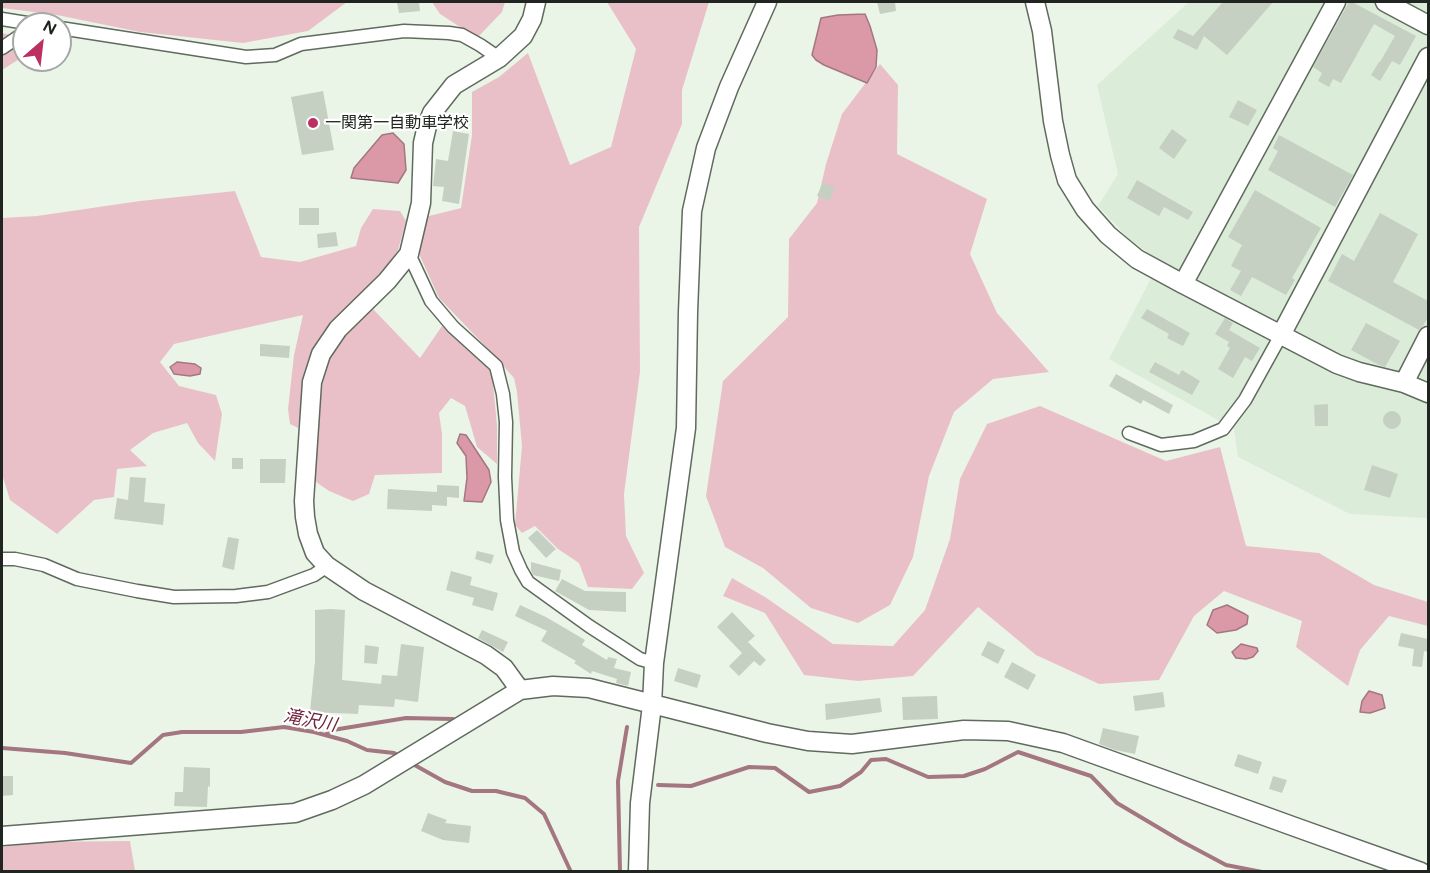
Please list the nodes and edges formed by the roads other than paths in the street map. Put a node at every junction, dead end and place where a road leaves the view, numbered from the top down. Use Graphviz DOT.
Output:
graph roads {
  1 [pos="536,2"];
  2 [pos="767,2"];
  3 [pos="1035,2"];
  4 [pos="1336,2"];
  5 [pos="1385,2"];
  6 [pos="1428,25"];
  7 [pos="72,30"];
  8 [pos="1428,57"];
  9 [pos="499,58"];
  10 [pos="409,254"];
  11 [pos="1183,284"];
  12 [pos="1281,334"];
  13 [pos="1428,336"];
  14 [pos="1404,383"];
  15 [pos="1428,393"];
  16 [pos="1129,433"];
  17 [pos="2,559"];
  18 [pos="327,566"];
  19 [pos="654,663"];
  20 [pos="520,690"];
  21 [pos="652,705"];
  22 [pos="2,836"];
  23 [pos="638,872"];
  24 [pos="1421,872"];
  1 -- 9 [label="street"];
  2 -- 19 [label="street"];
  3 -- 11 [label="street"];
  4 -- 11 [label="street"];
  5 -- 6 [label="street"];
  7 -- 9 [label="street"];
  8 -- 12 [label="street"];
  9 -- 10 [label="street"];
  10 -- 18 [label="street"];
  10 -- 19 [label="street"];
  11 -- 12 [label="street"];
  12 -- 14 [label="street"];
  12 -- 16 [label="street"];
  13 -- 14 [label="street"];
  14 -- 15 [label="street"];
  17 -- 18 [label="street"];
  18 -- 20 [label="street"];
  19 -- 21 [label="street"];
  20 -- 21 [label="street"];
  20 -- 22 [label="street"];
  21 -- 23 [label="street"];
  21 -- 24 [label="street"];
}
